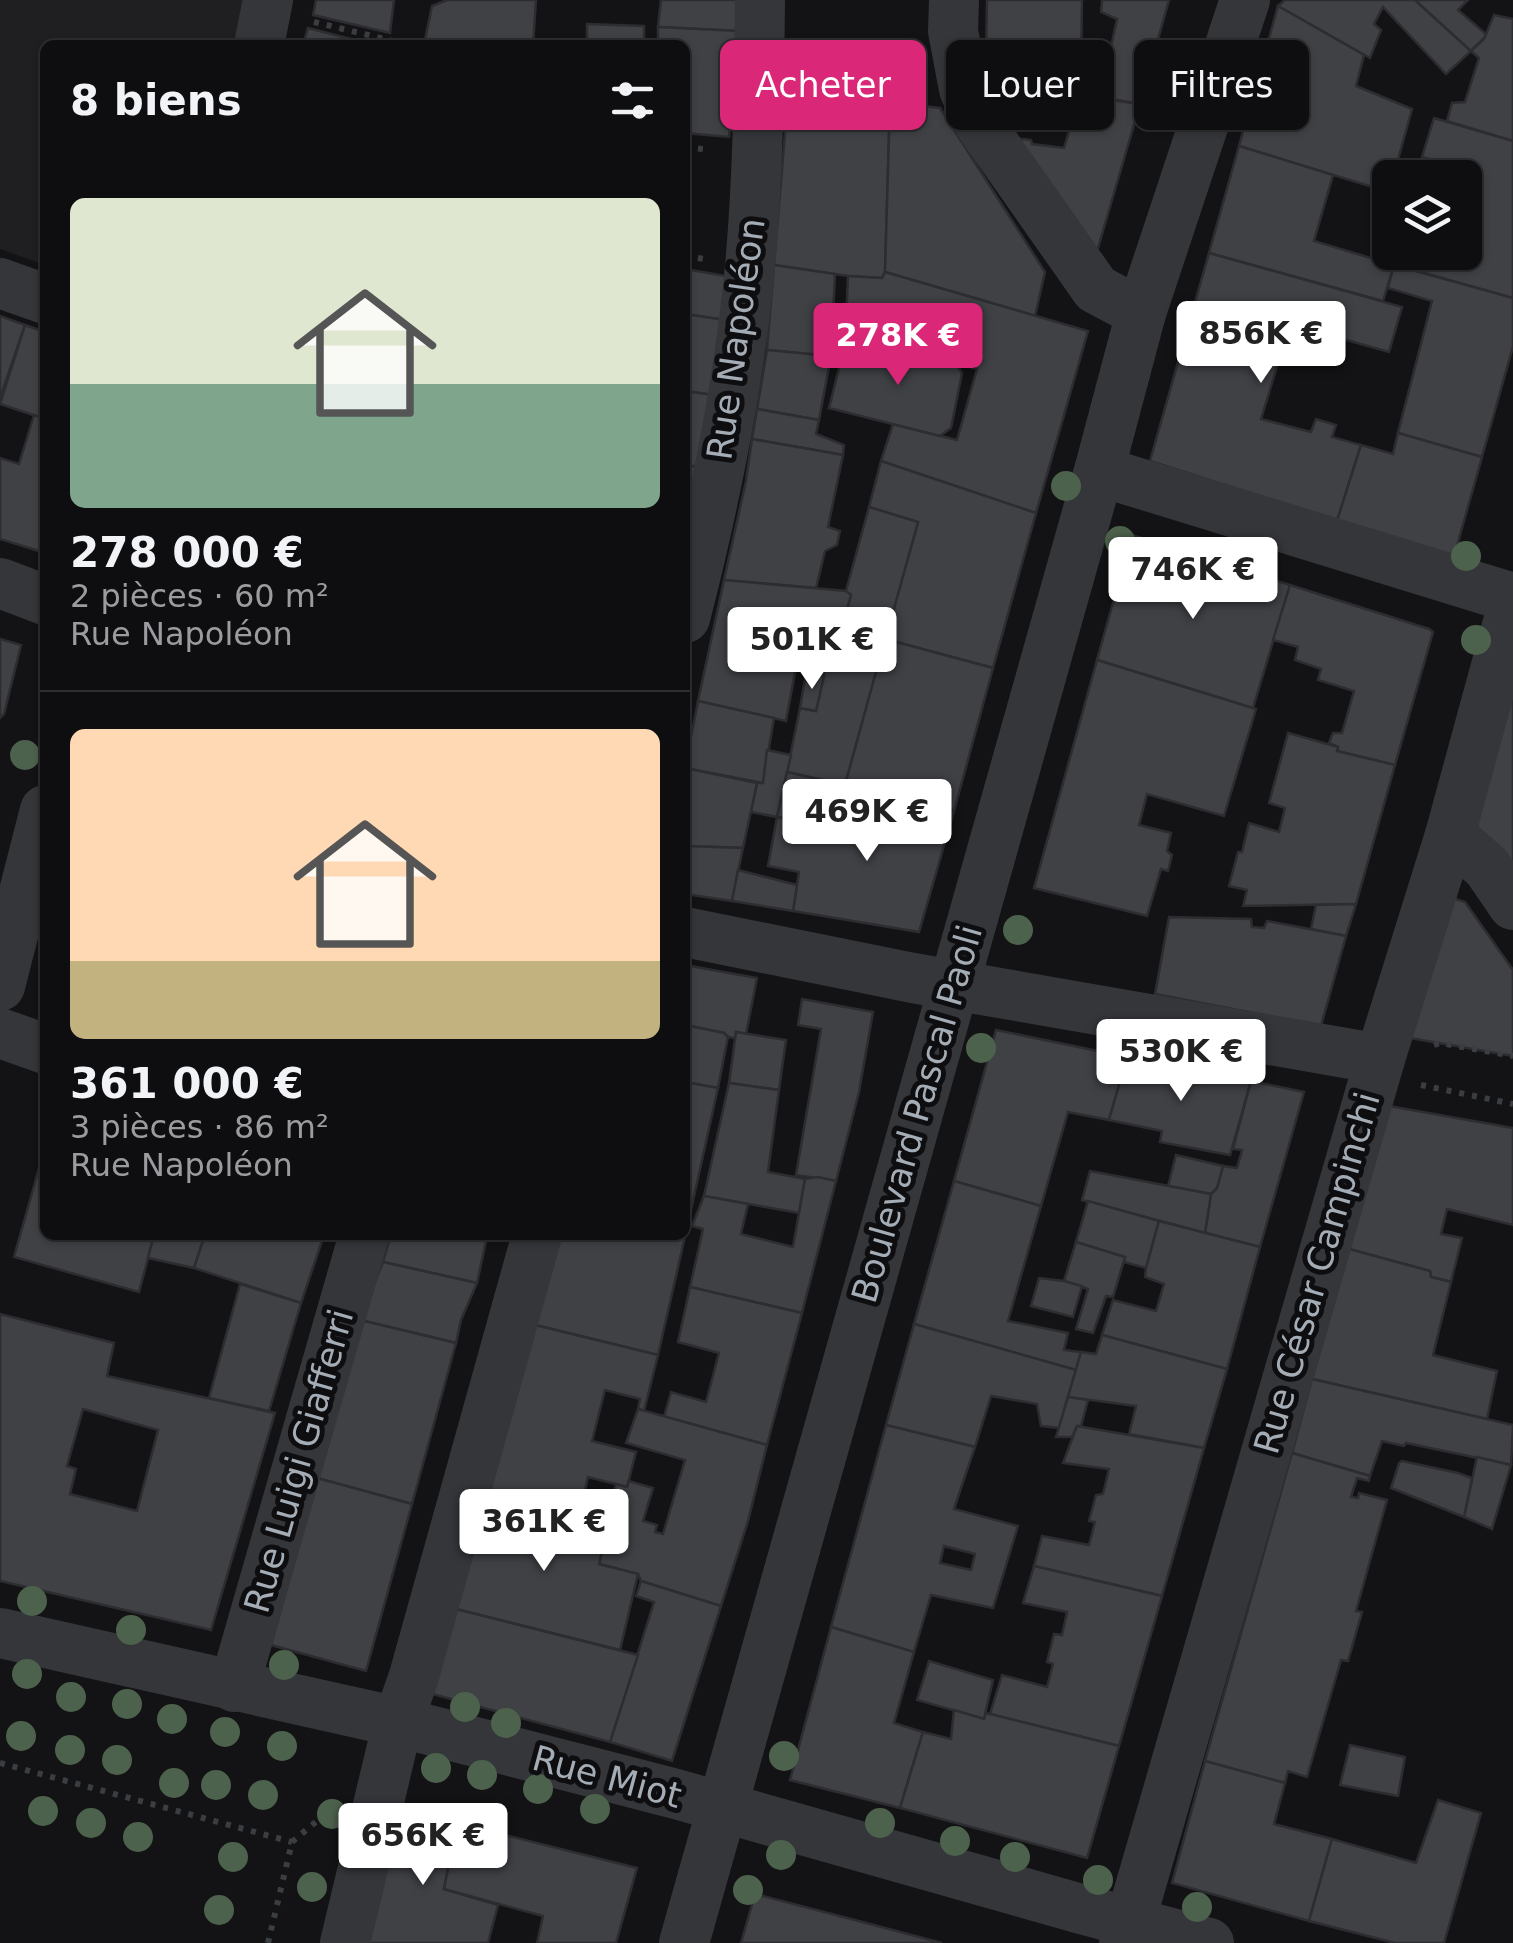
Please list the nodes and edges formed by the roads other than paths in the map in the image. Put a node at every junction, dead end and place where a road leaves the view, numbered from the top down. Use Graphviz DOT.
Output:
graph roads {
  1 [pos="760,0"];
  2 [pos="1245,0"];
  3 [pos="953,16"];
  4 [pos="0,283"];
  5 [pos="40,297"];
  6 [pos="1141,313"];
  7 [pos="1099,471"];
  8 [pos="0,583"];
  9 [pos="40,598"];
  10 [pos="690,598"];
  11 [pos="1513,601"];
  12 [pos="40,830"];
  13 [pos="1450,835"];
  14 [pos="1513,905"];
  15 [pos="690,933"];
  16 [pos="953,984"];
  17 [pos="0,986"];
  18 [pos="0,1033"];
  19 [pos="40,1047"];
  20 [pos="1380,1058"];
  21 [pos="363,1240"];
  22 [pos="536,1240"];
  23 [pos="0,1633"];
  24 [pos="234,1686"];
  25 [pos="398,1722"];
  26 [pos="722,1808"];
  27 [pos="1126,1933"];
  28 [pos="345,1943"];
  29 [pos="684,1943"];
  30 [pos="1209,1943"];
  1 -- 10 [label="street, Rue Napoléon"];
  2 -- 6 [label="street, Boulevard Pascal Paoli"];
  3 -- 6 [label="street"];
  4 -- 5 [label="street"];
  6 -- 7 [label="street, Boulevard Pascal Paoli"];
  7 -- 11 [label="street"];
  7 -- 16 [label="street, Boulevard Pascal Paoli"];
  8 -- 9 [label="street"];
  11 -- 13 [label="street, Rue César Campinchi"];
  12 -- 17 [label="street"];
  13 -- 14 [label="street"];
  13 -- 20 [label="street, Rue César Campinchi"];
  15 -- 16 [label="street"];
  16 -- 20 [label="street"];
  16 -- 26 [label="street, Boulevard Pascal Paoli"];
  18 -- 19 [label="street"];
  20 -- 27 [label="street, Rue César Campinchi"];
  21 -- 24 [label="street, Rue Luigi Giafferri"];
  22 -- 25 [label="street"];
  23 -- 24 [label="street, Rue Miot"];
  24 -- 25 [label="street, Rue Miot"];
  25 -- 26 [label="street, Rue Miot"];
  25 -- 28 [label="street"];
  26 -- 27 [label="street, Rue Miot"];
  26 -- 29 [label="street, Boulevard Pascal Paoli"];
  27 -- 30 [label="street, Rue Miot"];
}
